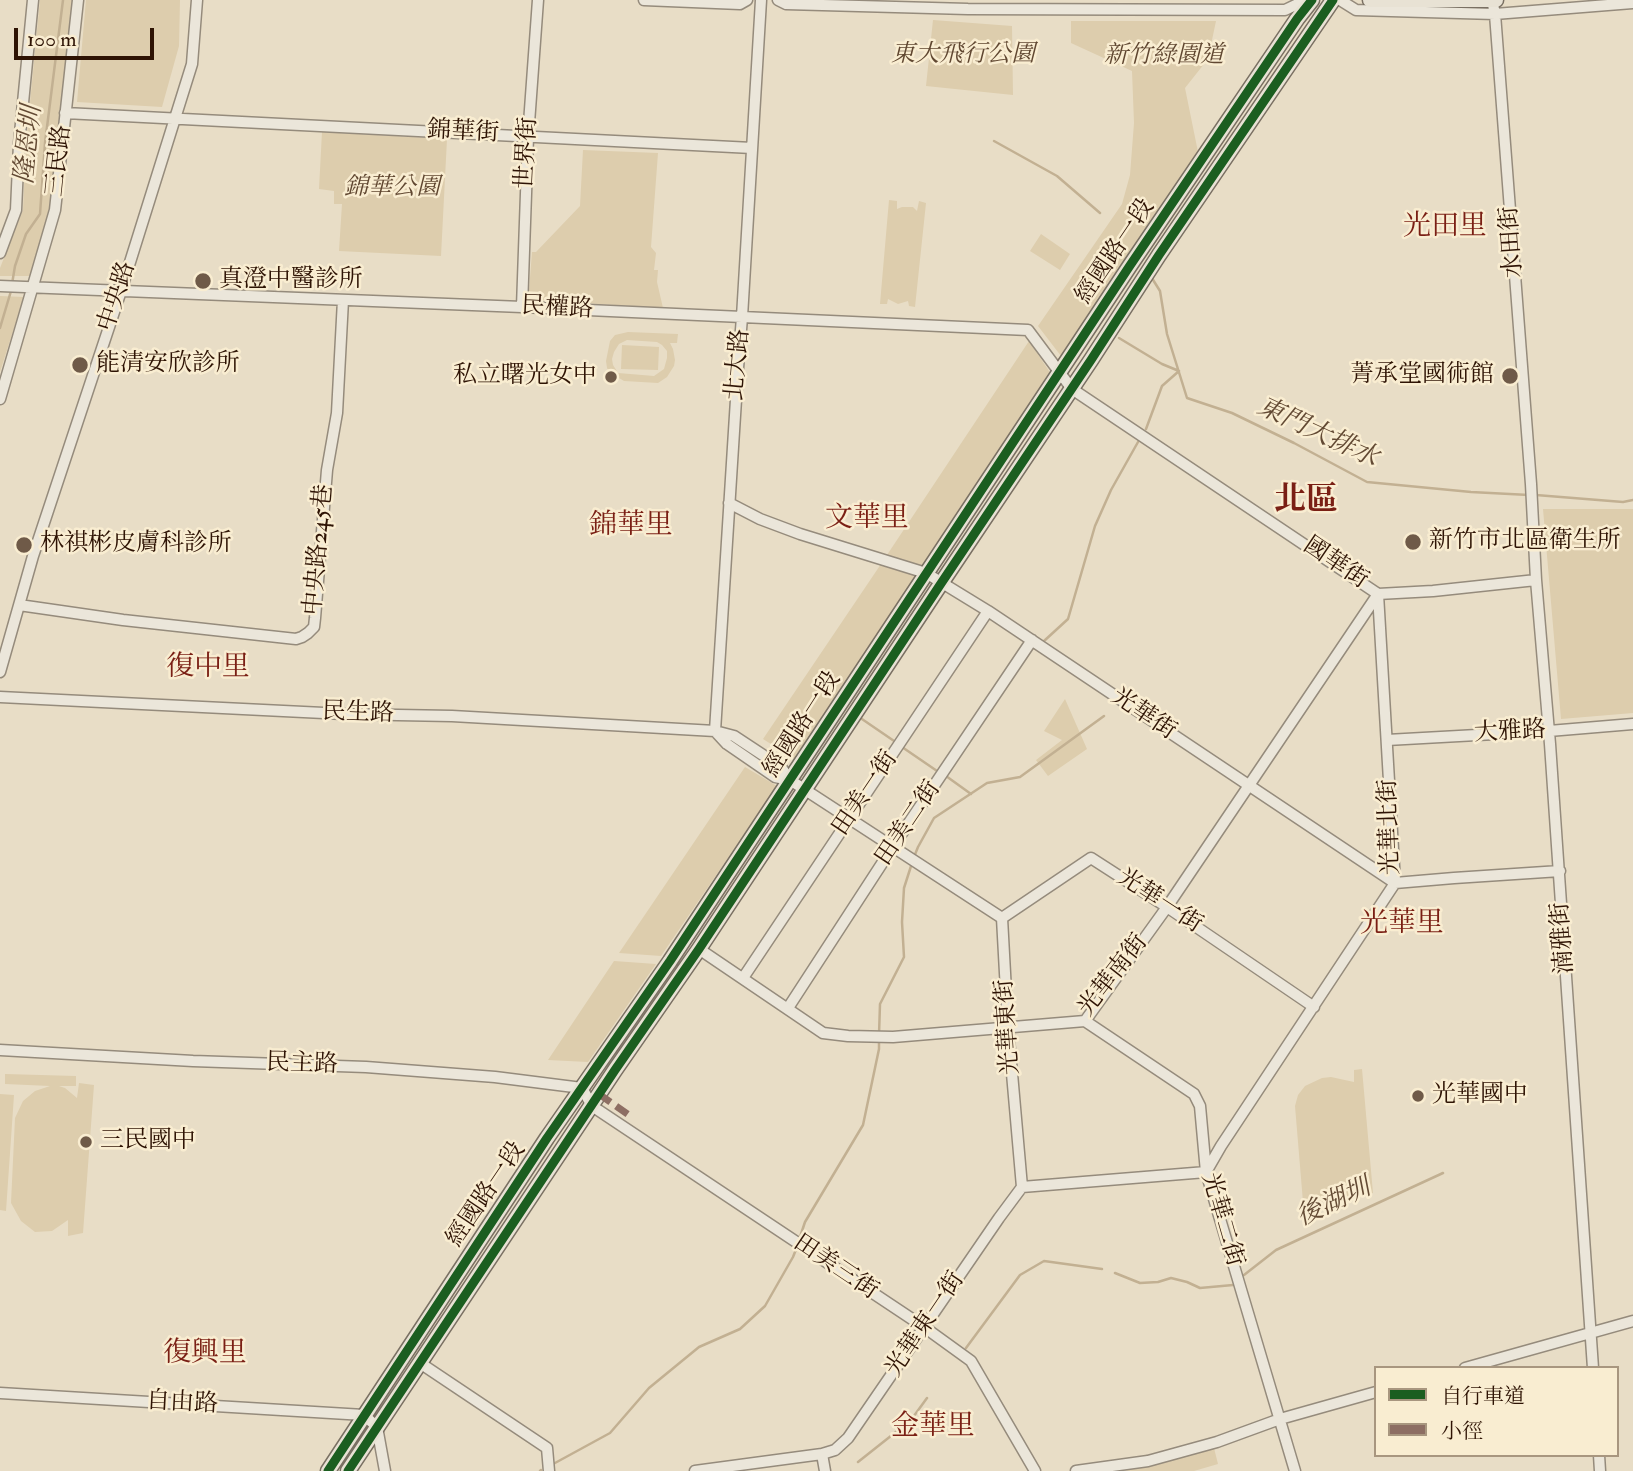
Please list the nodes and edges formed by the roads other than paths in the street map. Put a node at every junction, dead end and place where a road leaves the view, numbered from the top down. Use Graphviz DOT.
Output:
graph roads {
  1 [pos="33,0"];
  2 [pos="78,0"];
  3 [pos="197,0"];
  4 [pos="538,0"];
  5 [pos="644,0"];
  6 [pos="747,0"];
  7 [pos="761,0"];
  8 [pos="778,0"];
  9 [pos="1306,0"];
  10 [pos="1312,0"];
  11 [pos="1333,0"];
  12 [pos="1340,0"];
  13 [pos="1370,0"];
  14 [pos="1494,3"];
  15 [pos="1633,3"];
  16 [pos="65,113"];
  17 [pos="175,118"];
  18 [pos="528,136"];
  19 [pos="752,148"];
  20 [pos="0,253"];
  21 [pos="1,286"];
  22 [pos="33,288"];
  23 [pos="121,291"];
  24 [pos="343,300"];
  25 [pos="522,307"];
  26 [pos="742,317"];
  27 [pos="1060,372"];
  28 [pos="1072,389"];
  29 [pos="0,398"];
  30 [pos="729,503"];
  31 [pos="1532,509"];
  32 [pos="926,573"];
  33 [pos="1536,580"];
  34 [pos="942,582"];
  35 [pos="1378,594"];
  36 [pos="19,605"];
  37 [pos="988,611"];
  38 [pos="1032,640"];
  39 [pos="0,672"];
  40 [pos="0,697"];
  41 [pos="1633,724"];
  42 [pos="715,731"];
  43 [pos="1549,731"];
  44 [pos="1387,740"];
  45 [pos="790,780"];
  46 [pos="1249,785"];
  47 [pos="804,789"];
  48 [pos="849,820"];
  49 [pos="892,848"];
  50 [pos="1560,871"];
  51 [pos="1395,883"];
  52 [pos="1167,907"];
  53 [pos="1002,918"];
  54 [pos="699,949"];
  55 [pos="743,978"];
  56 [pos="1314,1007"];
  57 [pos="788,1009"];
  58 [pos="1085,1021"];
  59 [pos="1008,1028"];
  60 [pos="0,1050"];
  61 [pos="582,1088"];
  62 [pos="592,1106"];
  63 [pos="1206,1172"];
  64 [pos="1022,1187"];
  65 [pos="1633,1321"];
  66 [pos="925,1327"];
  67 [pos="1591,1333"];
  68 [pos="420,1363"];
  69 [pos="1472,1366"];
  70 [pos="1593,1366"];
  71 [pos="0,1393"];
  72 [pos="1374,1393"];
  73 [pos="364,1415"];
  74 [pos="1280,1419"];
  75 [pos="377,1427"];
  76 [pos="822,1454"];
  77 [pos="328,1471"];
  78 [pos="348,1471"];
  79 [pos="385,1471"];
  80 [pos="549,1471"];
  81 [pos="695,1471"];
  82 [pos="825,1471"];
  83 [pos="1035,1471"];
  84 [pos="1076,1471"];
  85 [pos="1295,1471"];
  1 -- 20 [label="street, 三民路"];
  2 -- 16 [label="street, 三民路"];
  3 -- 17 [label="street, 中央路"];
  4 -- 18 [label="street, 世界街"];
  5 -- 6 [label="street"];
  7 -- 19 [label="street, 北大路"];
  8 -- 9 [label="street"];
  10 -- 27 [label="main road, 經國路一段"];
  11 -- 28 [label="main road, 經國路一段"];
  12 -- 14 [label="street"];
  13 -- 14 [label="main road"];
  14 -- 15 [label="street"];
  14 -- 31 [label="street, 水田街"];
  16 -- 17 [label="street, 錦華街"];
  16 -- 22 [label="street, 三民路"];
  17 -- 18 [label="street, 錦華街"];
  17 -- 23 [label="street, 中央路"];
  18 -- 19 [label="street, 錦華街"];
  18 -- 25 [label="street, 世界街"];
  19 -- 26 [label="street, 北大路"];
  21 -- 22 [label="street, 民權路"];
  22 -- 23 [label="street, 民權路"];
  22 -- 29 [label="street, 三民路"];
  23 -- 24 [label="street, 民權路"];
  23 -- 36 [label="street, 中央路"];
  24 -- 25 [label="street, 民權路"];
  24 -- 36 [label="street, 中央路245巷"];
  25 -- 26 [label="street, 民權路"];
  26 -- 27 [label="street, 民權路"];
  26 -- 30 [label="street, 北大路"];
  27 -- 28 [label="street, 國華街"];
  27 -- 32 [label="main road, 經國路一段"];
  28 -- 34 [label="main road, 經國路一段"];
  28 -- 35 [label="street, 國華街"];
  30 -- 32 [label="street, 光華街"];
  30 -- 42 [label="street, 北大路"];
  31 -- 33 [label="street, 湳雅街"];
  32 -- 34 [label="street, 光華街"];
  32 -- 45 [label="main road, 經國路一段"];
  33 -- 35 [label="street, 國華街"];
  33 -- 43 [label="street, 湳雅街"];
  34 -- 37 [label="street, 光華街"];
  34 -- 47 [label="main road, 經國路一段"];
  35 -- 44 [label="street, 光華北街"];
  35 -- 46 [label="street, 光華南街"];
  36 -- 39 [label="street, 中央路"];
  37 -- 38 [label="street, 光華街"];
  37 -- 48 [label="street, 田美一街"];
  38 -- 46 [label="street, 光華街"];
  38 -- 49 [label="street, 田美二街"];
  40 -- 42 [label="street, 民生路"];
  41 -- 43 [label="street, 大雅路"];
  42 -- 45 [label="street"];
  43 -- 44 [label="street, 大雅路"];
  43 -- 50 [label="street, 湳雅街"];
  44 -- 51 [label="street, 光華北街"];
  45 -- 47 [label="street"];
  45 -- 61 [label="main road, 經國路一段"];
  46 -- 51 [label="street, 光華街"];
  46 -- 52 [label="street, 光華南街"];
  47 -- 48 [label="street"];
  47 -- 54 [label="main road, 經國路一段"];
  48 -- 49 [label="street"];
  48 -- 55 [label="street, 田美一街"];
  49 -- 53 [label="street"];
  49 -- 57 [label="street, 田美二街"];
  50 -- 51 [label="street"];
  50 -- 67 [label="street, 湳雅街"];
  51 -- 56 [label="street, 光華北街"];
  52 -- 53 [label="street, 光華一街"];
  52 -- 56 [label="street, 光華一街"];
  52 -- 58 [label="street, 光華南街"];
  53 -- 59 [label="street, 光華東街"];
  54 -- 55 [label="street, 光華南街"];
  54 -- 62 [label="main road, 經國路一段"];
  55 -- 57 [label="street, 光華南街"];
  56 -- 63 [label="street, 光華北街"];
  57 -- 59 [label="street, 光華南街"];
  58 -- 59 [label="street, 光華南街"];
  58 -- 63 [label="street, 光華二街"];
  59 -- 64 [label="street, 光華東街"];
  60 -- 61 [label="street, 民主路"];
  61 -- 62 [label="street"];
  61 -- 73 [label="main road, 經國路一段"];
  62 -- 66 [label="street, 田美三街"];
  62 -- 68 [label="main road, 經國路一段"];
  63 -- 64 [label="street"];
  63 -- 74 [label="street, 光華二街"];
  64 -- 66 [label="street, 光華東一街"];
  65 -- 67 [label="street"];
  66 -- 76 [label="street, 光華東一街"];
  66 -- 83 [label="street, 田美三街"];
  67 -- 69 [label="street"];
  67 -- 70 [label="street, 湳雅街"];
  68 -- 75 [label="main road, 經國路一段"];
  68 -- 80 [label="street"];
  71 -- 73 [label="street, 自由路"];
  72 -- 74 [label="street"];
  73 -- 75 [label="street"];
  73 -- 77 [label="main road, 經國路一段"];
  74 -- 84 [label="street"];
  74 -- 85 [label="street, 光華二街"];
  75 -- 78 [label="main road, 經國路一段"];
  75 -- 79 [label="street"];
  76 -- 81 [label="street"];
  76 -- 82 [label="street"];
}
